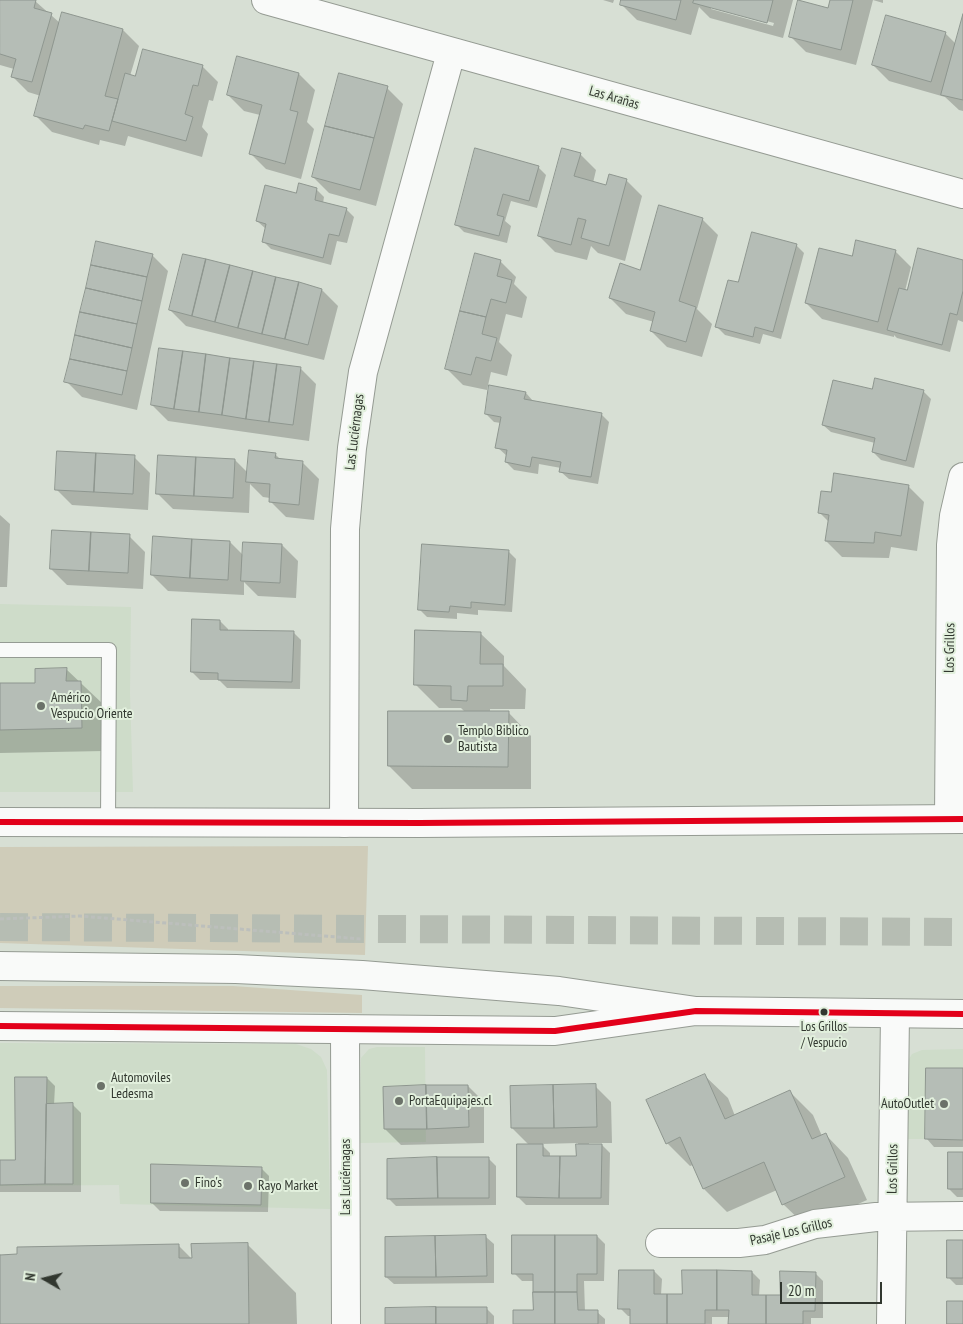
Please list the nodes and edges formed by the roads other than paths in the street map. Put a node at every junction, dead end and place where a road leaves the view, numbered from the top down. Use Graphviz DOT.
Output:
graph roads {
  1 [pos="266,0"];
  2 [pos="452,53"];
  3 [pos="963,194"];
  4 [pos="963,477"];
  5 [pos="0,650"];
  6 [pos="956,819"];
  7 [pos="0,822"];
  8 [pos="108,822"];
  9 [pos="344,823"];
  10 [pos="0,966"];
  11 [pos="696,1011"];
  12 [pos="895,1014"];
  13 [pos="963,1014"];
  14 [pos="0,1026"];
  15 [pos="345,1030"];
  16 [pos="892,1216"];
  17 [pos="963,1216"];
  18 [pos="660,1243"];
  19 [pos="346,1324"];
  20 [pos="891,1324"];
  1 -- 2 [label="main road, Las Arañas"];
  2 -- 3 [label="main road, Las Arañas"];
  2 -- 9 [label="main road, Las Luciérnagas"];
  4 -- 6 [label="main road, Los Grillos"];
  5 -- 8 [label="lane"];
  6 -- 9 [label="main road"];
  7 -- 8 [label="main road"];
  8 -- 9 [label="main road"];
  10 -- 11 [label="main road"];
  11 -- 12 [label="main road"];
  11 -- 15 [label="main road"];
  12 -- 13 [label="main road"];
  12 -- 16 [label="main road, Los Grillos"];
  14 -- 15 [label="main road"];
  15 -- 19 [label="main road, Las Luciérnagas"];
  16 -- 17 [label="main road, Pasaje Los Grillos"];
  16 -- 18 [label="main road, Pasaje Los Grillos"];
  16 -- 20 [label="main road, Los Grillos"];
}
